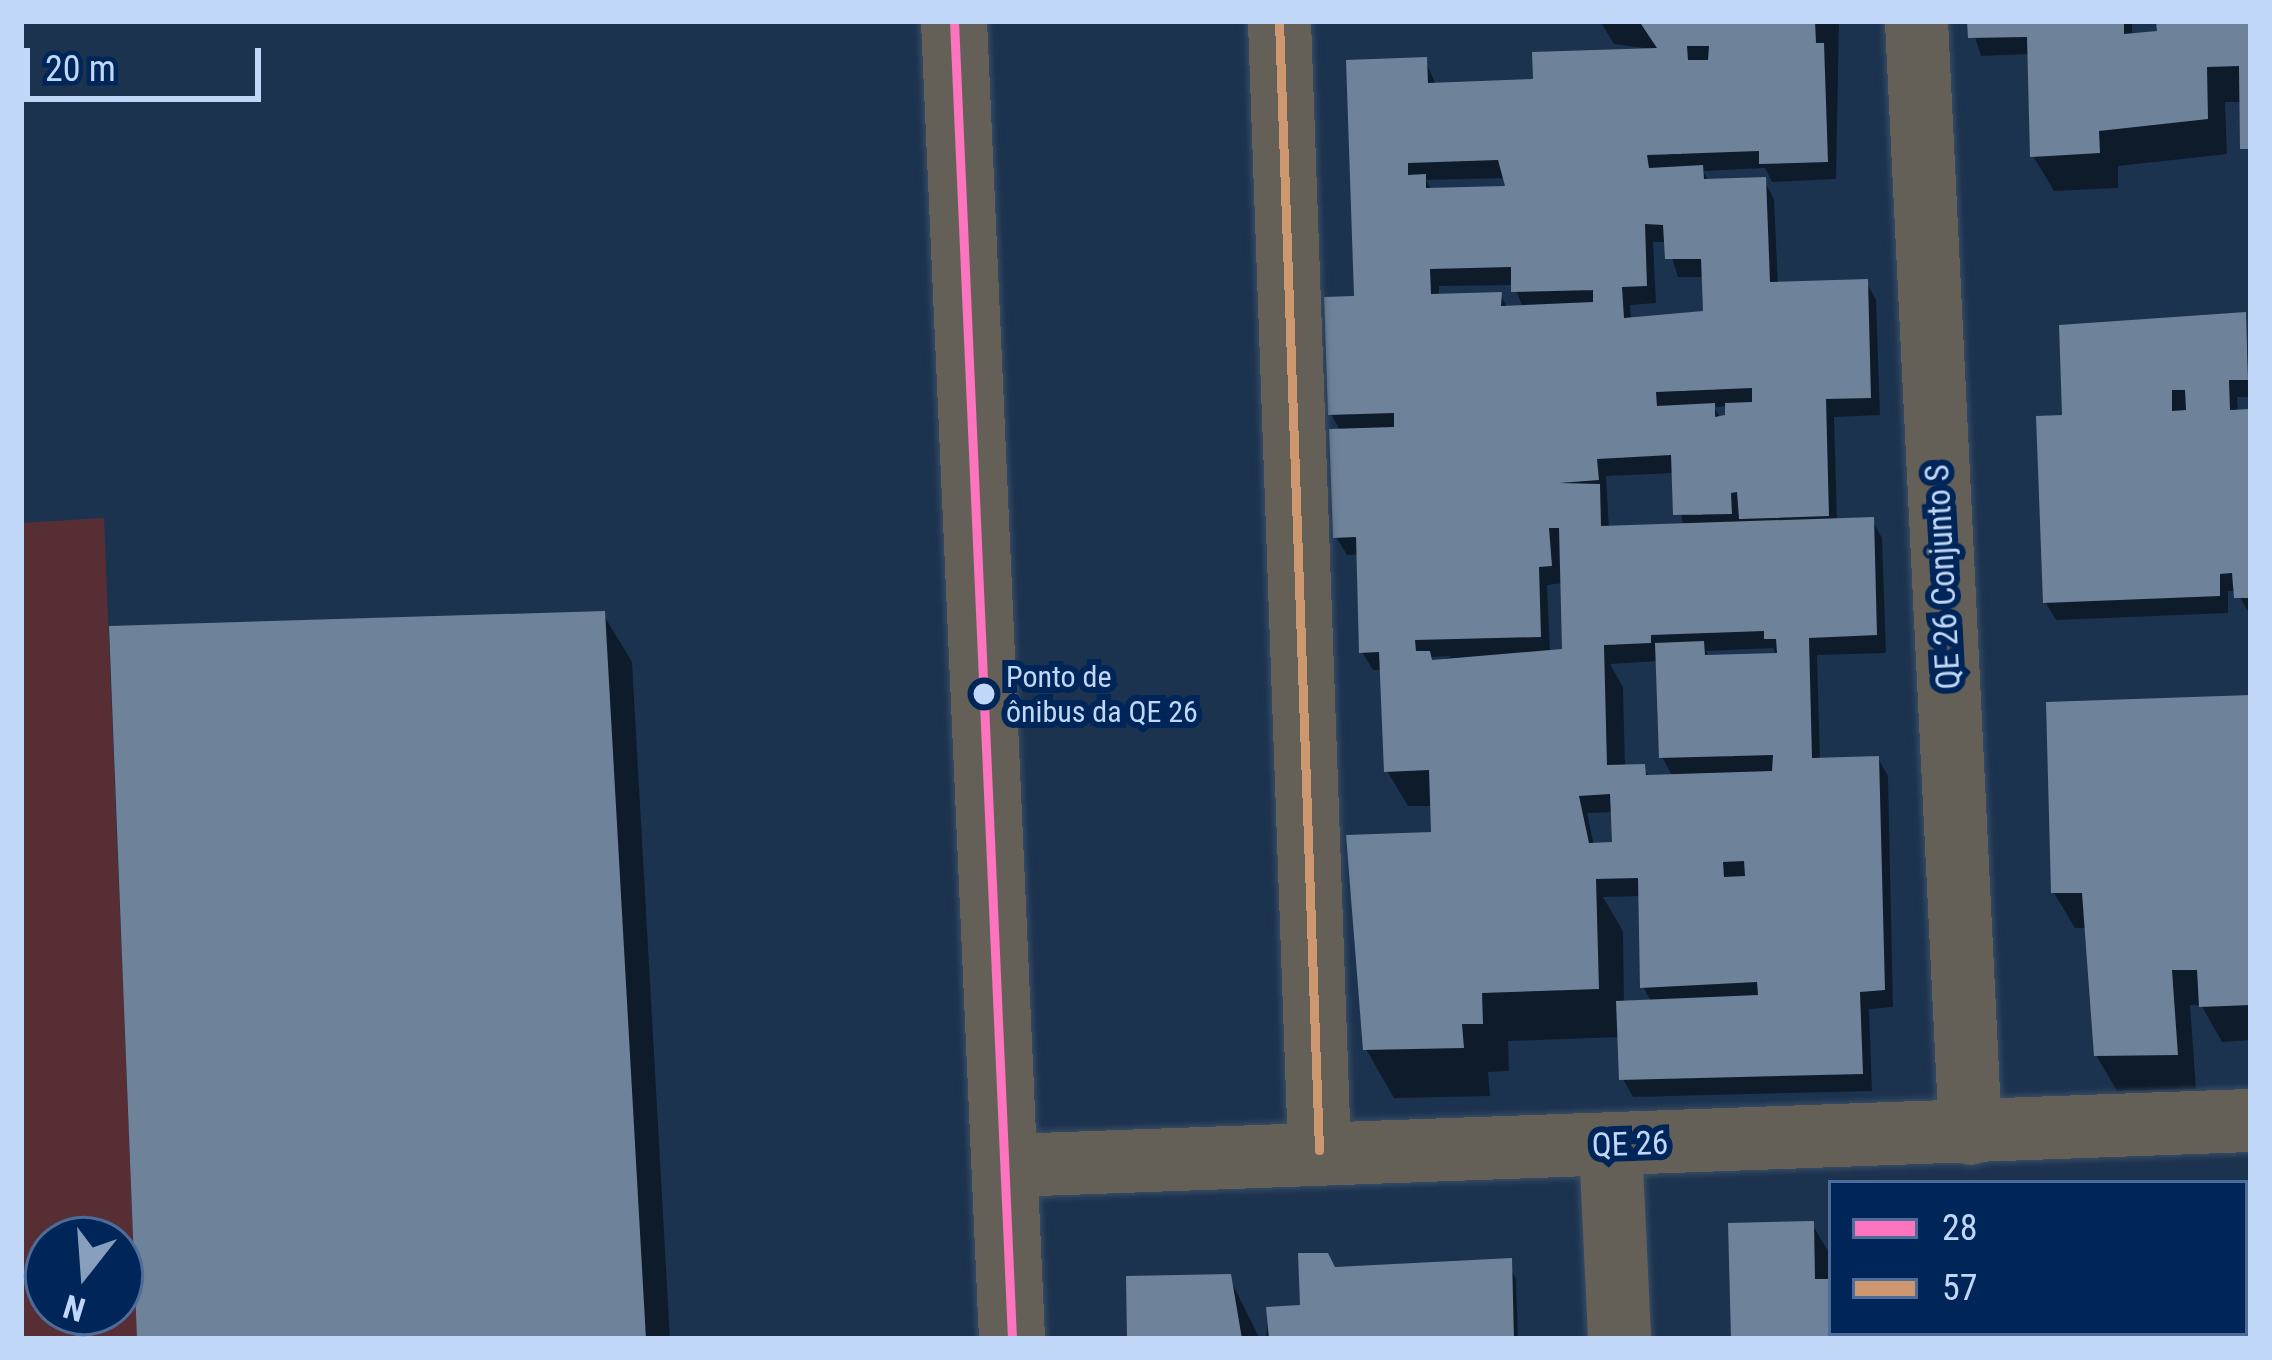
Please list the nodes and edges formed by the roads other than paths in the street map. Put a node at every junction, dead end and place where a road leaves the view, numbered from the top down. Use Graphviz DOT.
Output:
graph roads {
  1 [pos="954,21"];
  2 [pos="1279,21"];
  3 [pos="1916,21"];
  4 [pos="2251,1120"];
  5 [pos="1970,1133"];
  6 [pos="1610,1145"];
  7 [pos="1319,1150"];
  8 [pos="1010,1165"];
  9 [pos="1012,1339"];
  10 [pos="1619,1339"];
  1 -- 8 [label="street"];
  2 -- 7 [label="street"];
  3 -- 5 [label="street, QE 26 Conjunto S"];
  4 -- 5 [label="street, QE 26"];
  5 -- 6 [label="street, QE 26"];
  6 -- 7 [label="street, QE 26"];
  6 -- 10 [label="street"];
  7 -- 8 [label="street, QE 26"];
  8 -- 9 [label="street"];
}
